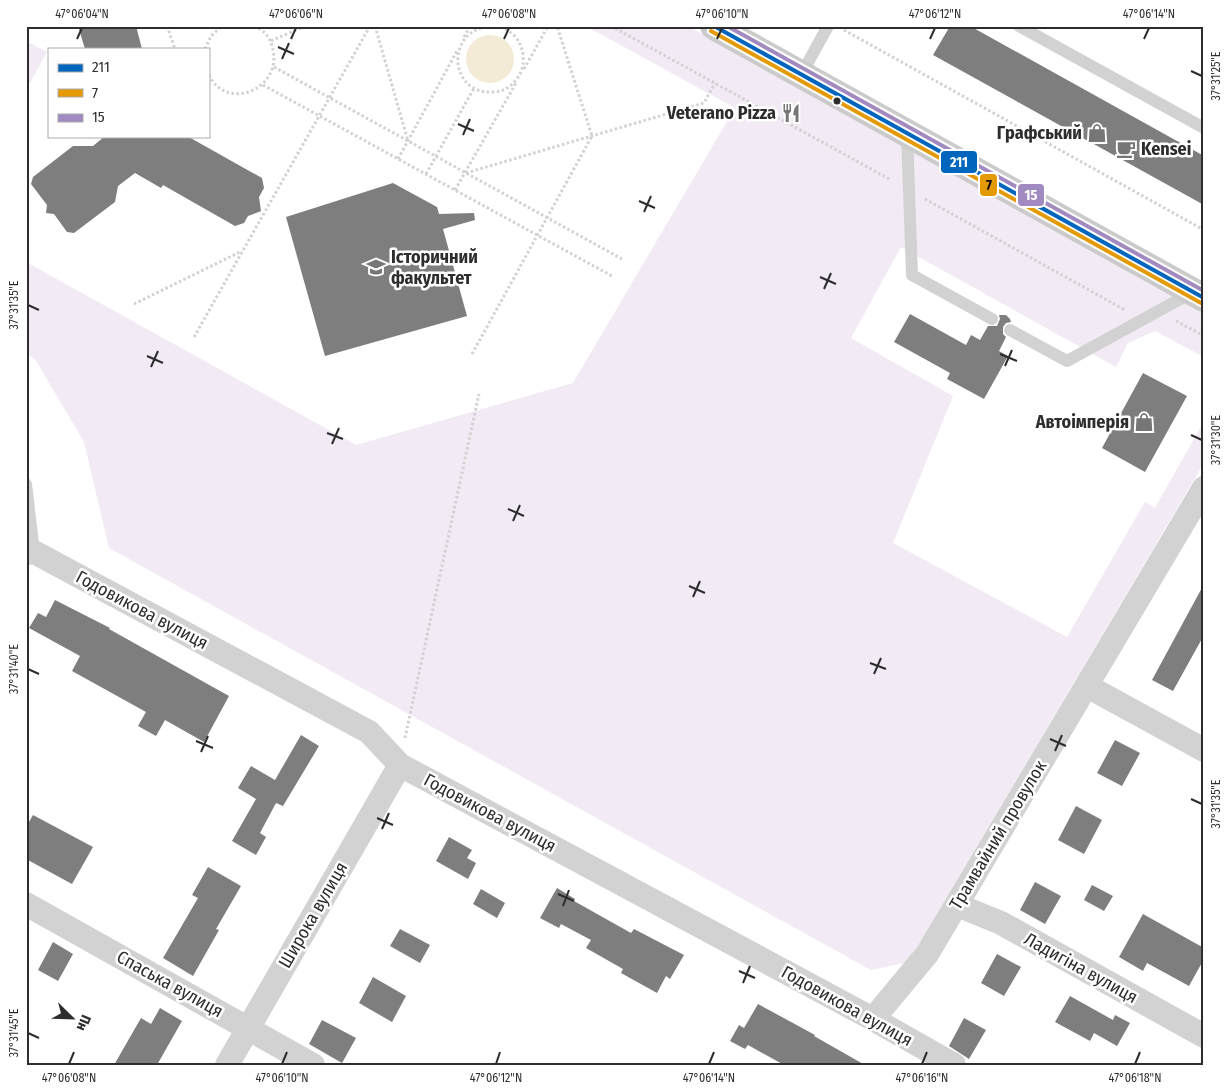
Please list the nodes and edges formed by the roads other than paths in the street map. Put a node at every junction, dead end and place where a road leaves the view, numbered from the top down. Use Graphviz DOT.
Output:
graph roads {
  1 [pos="714,26"];
  2 [pos="828,26"];
  3 [pos="1019,26"];
  4 [pos="801,74"];
  5 [pos="1204,128"];
  6 [pos="907,133"];
  7 [pos="1198,295"];
  8 [pos="992,319"];
  9 [pos="1010,330"];
  10 [pos="26,484"];
  11 [pos="1204,488"];
  12 [pos="30,553"];
  13 [pos="1086,686"];
  14 [pos="1204,750"];
  15 [pos="400,765"];
  16 [pos="26,904"];
  17 [pos="957,905"];
  18 [pos="873,1019"];
  19 [pos="248,1028"];
  20 [pos="1204,1036"];
  21 [pos="227,1065"];
  22 [pos="313,1065"];
  23 [pos="954,1065"];
  1 -- 4 [label="main road"];
  2 -- 4 [label="lane"];
  3 -- 5 [label="lane"];
  4 -- 6 [label="main road"];
  6 -- 7 [label="main road"];
  6 -- 8 [label="lane"];
  7 -- 9 [label="lane"];
  10 -- 12 [label="lane"];
  11 -- 13 [label="street, Трамвайний провулок"];
  12 -- 15 [label="street, Годовикова вулиця"];
  13 -- 14 [label="street"];
  13 -- 17 [label="street, Трамвайний провулок"];
  15 -- 18 [label="street, Годовикова вулиця"];
  15 -- 19 [label="street, Широка вулиця"];
  16 -- 19 [label="street, Спаська вулиця"];
  17 -- 18 [label="street, Трамвайний провулок"];
  17 -- 20 [label="street, Ладигіна вулиця"];
  18 -- 23 [label="street, Годовикова вулиця"];
  19 -- 21 [label="street, Широка вулиця"];
  19 -- 22 [label="street, Спаська вулиця"];
}
